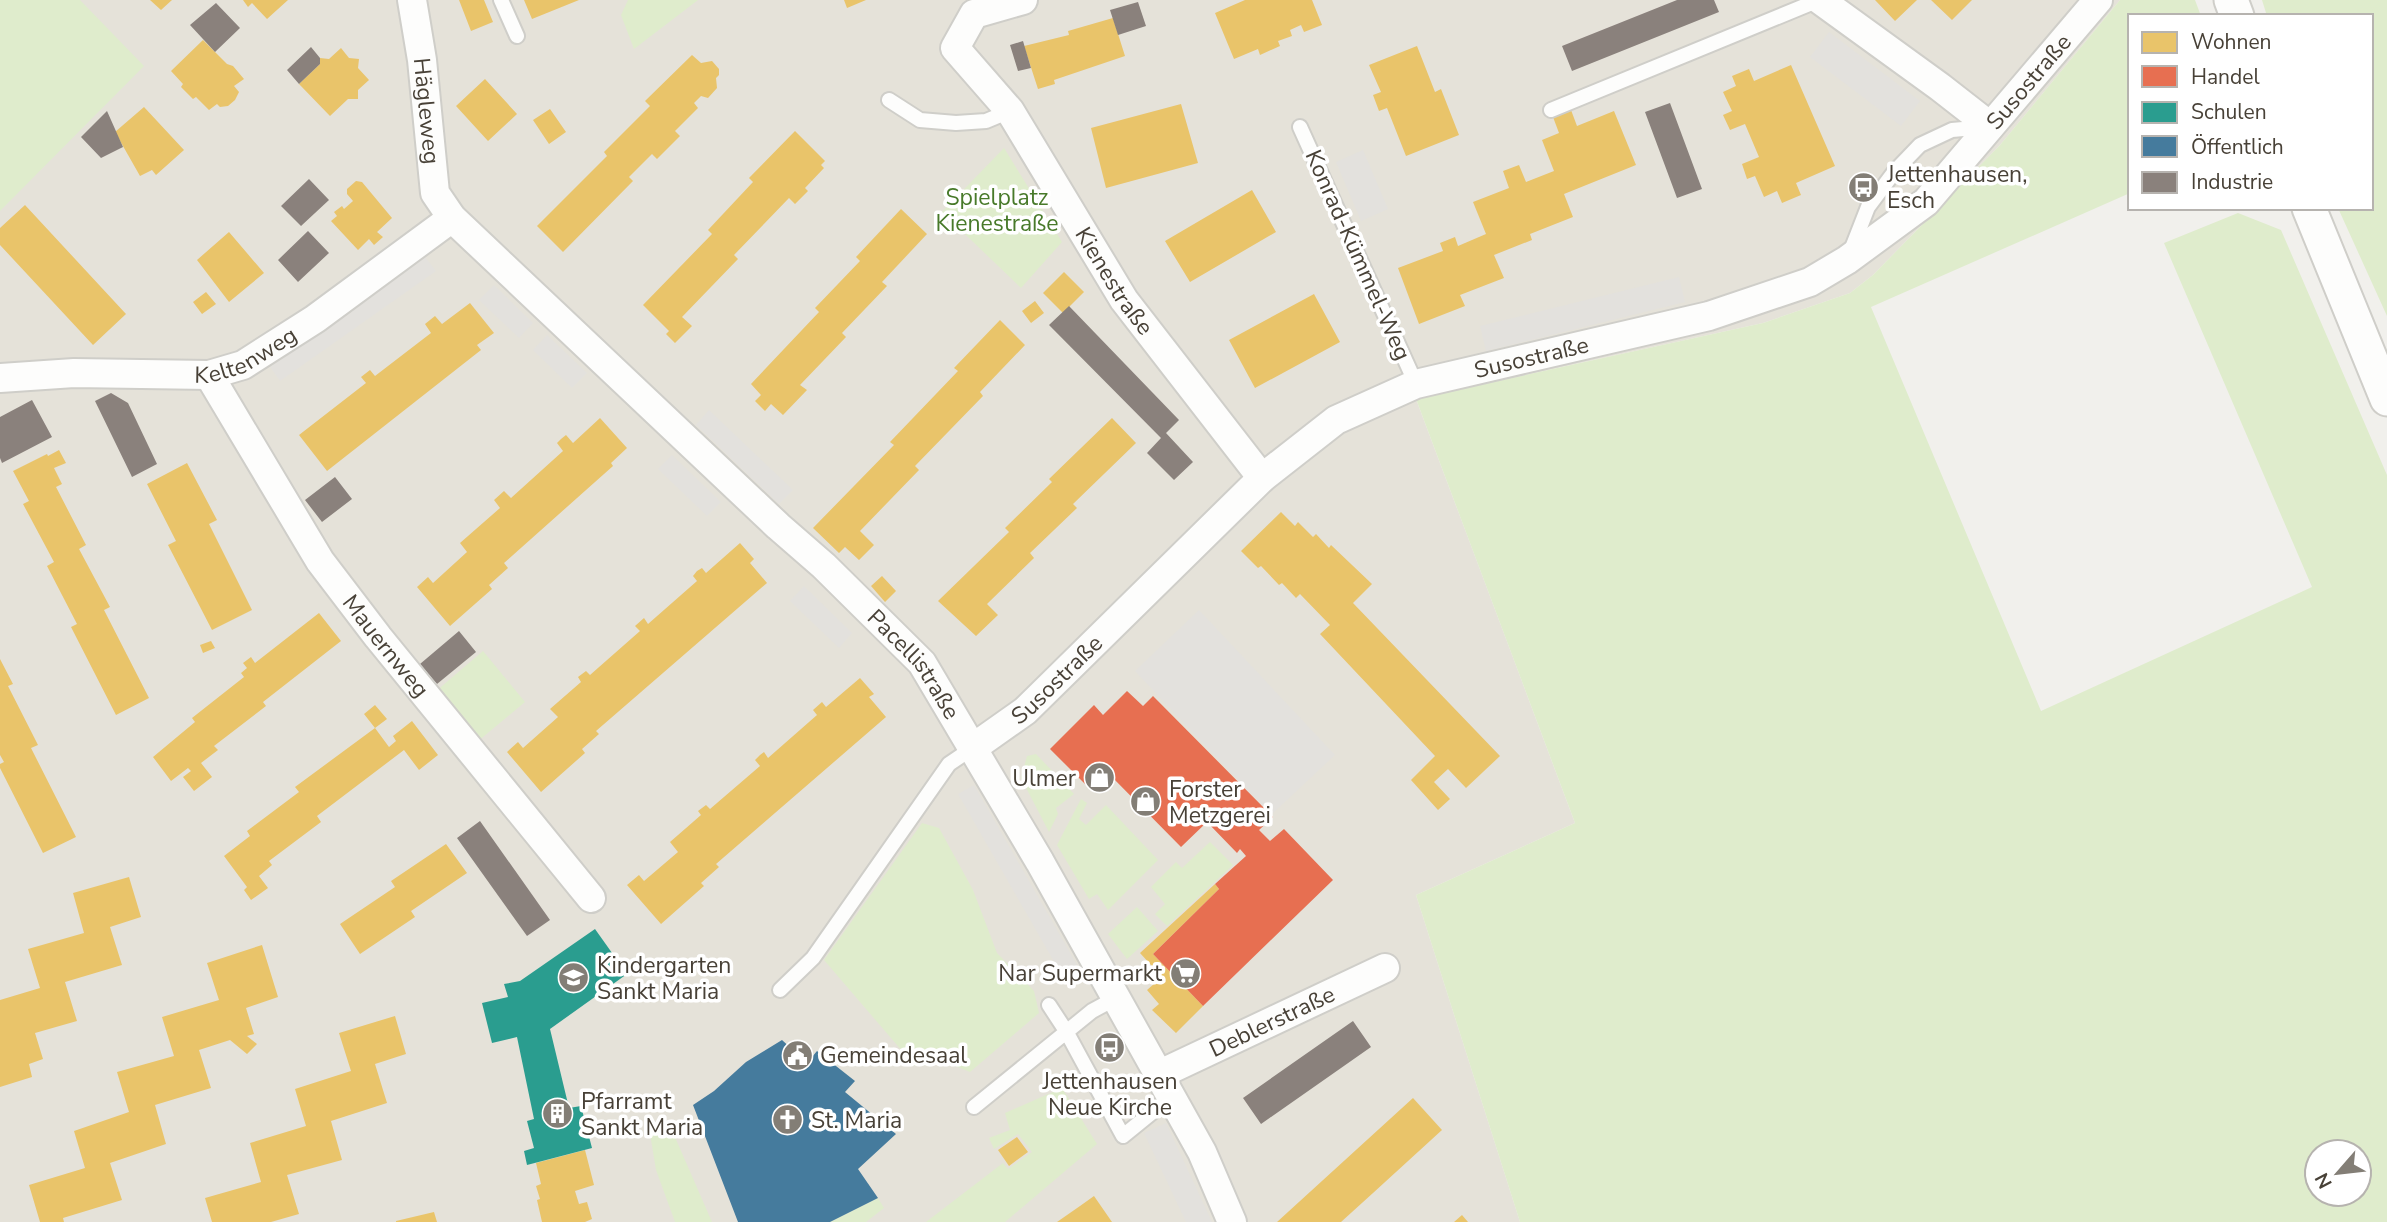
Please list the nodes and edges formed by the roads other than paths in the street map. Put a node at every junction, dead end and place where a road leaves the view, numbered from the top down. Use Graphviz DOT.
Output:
graph roads {
  1 [pos="412,0"];
  2 [pos="502,0"];
  3 [pos="1023,0"];
  4 [pos="1819,0"];
  5 [pos="2098,0"];
  6 [pos="517,36"];
  7 [pos="889,100"];
  8 [pos="1551,110"];
  9 [pos="1010,111"];
  10 [pos="1990,126"];
  11 [pos="1300,127"];
  12 [pos="2310,210"];
  13 [pos="452,218"];
  14 [pos="1847,260"];
  15 [pos="2381,365"];
  16 [pos="1,371"];
  17 [pos="209,375"];
  18 [pos="1416,384"];
  19 [pos="2387,399"];
  20 [pos="1262,478"];
  21 [pos="974,747"];
  22 [pos="591,898"];
  23 [pos="1385,968"];
  24 [pos="780,990"];
  25 [pos="1116,998"];
  26 [pos="1049,1004"];
  27 [pos="1066,1031"];
  28 [pos="1164,1086"];
  29 [pos="974,1107"];
  30 [pos="1232,1222"];
  1 -- 13 [label="street, Hägleweg"];
  2 -- 6 [label="lane"];
  3 -- 9 [label="street, Kienestraße"];
  4 -- 8 [label="lane"];
  4 -- 10 [label="street"];
  5 -- 10 [label="street, Susostraße"];
  7 -- 9 [label="lane"];
  9 -- 20 [label="street, Kienestraße"];
  10 -- 14 [label="street, Susostraße"];
  10 -- 14 [label="lane"];
  11 -- 18 [label="lane, Konrad-Kümmel-Weg"];
  12 -- 15 [label="street"];
  13 -- 17 [label="street, Keltenweg"];
  13 -- 21 [label="street, Pacellistraße"];
  14 -- 18 [label="street, Susostraße"];
  15 -- 19 [label="street"];
  16 -- 17 [label="street, Keltenweg"];
  17 -- 22 [label="street, Mauernweg"];
  18 -- 20 [label="street, Susostraße"];
  20 -- 21 [label="street, Susostraße"];
  21 -- 24 [label="lane"];
  21 -- 25 [label="street, Pacellistraße"];
  23 -- 28 [label="street, Deblerstraße"];
  25 -- 27 [label="lane"];
  25 -- 28 [label="street, Pacellistraße"];
  26 -- 27 [label="lane"];
  27 -- 28 [label="lane"];
  27 -- 29 [label="lane"];
  28 -- 30 [label="street, Pacellistraße"];
}
